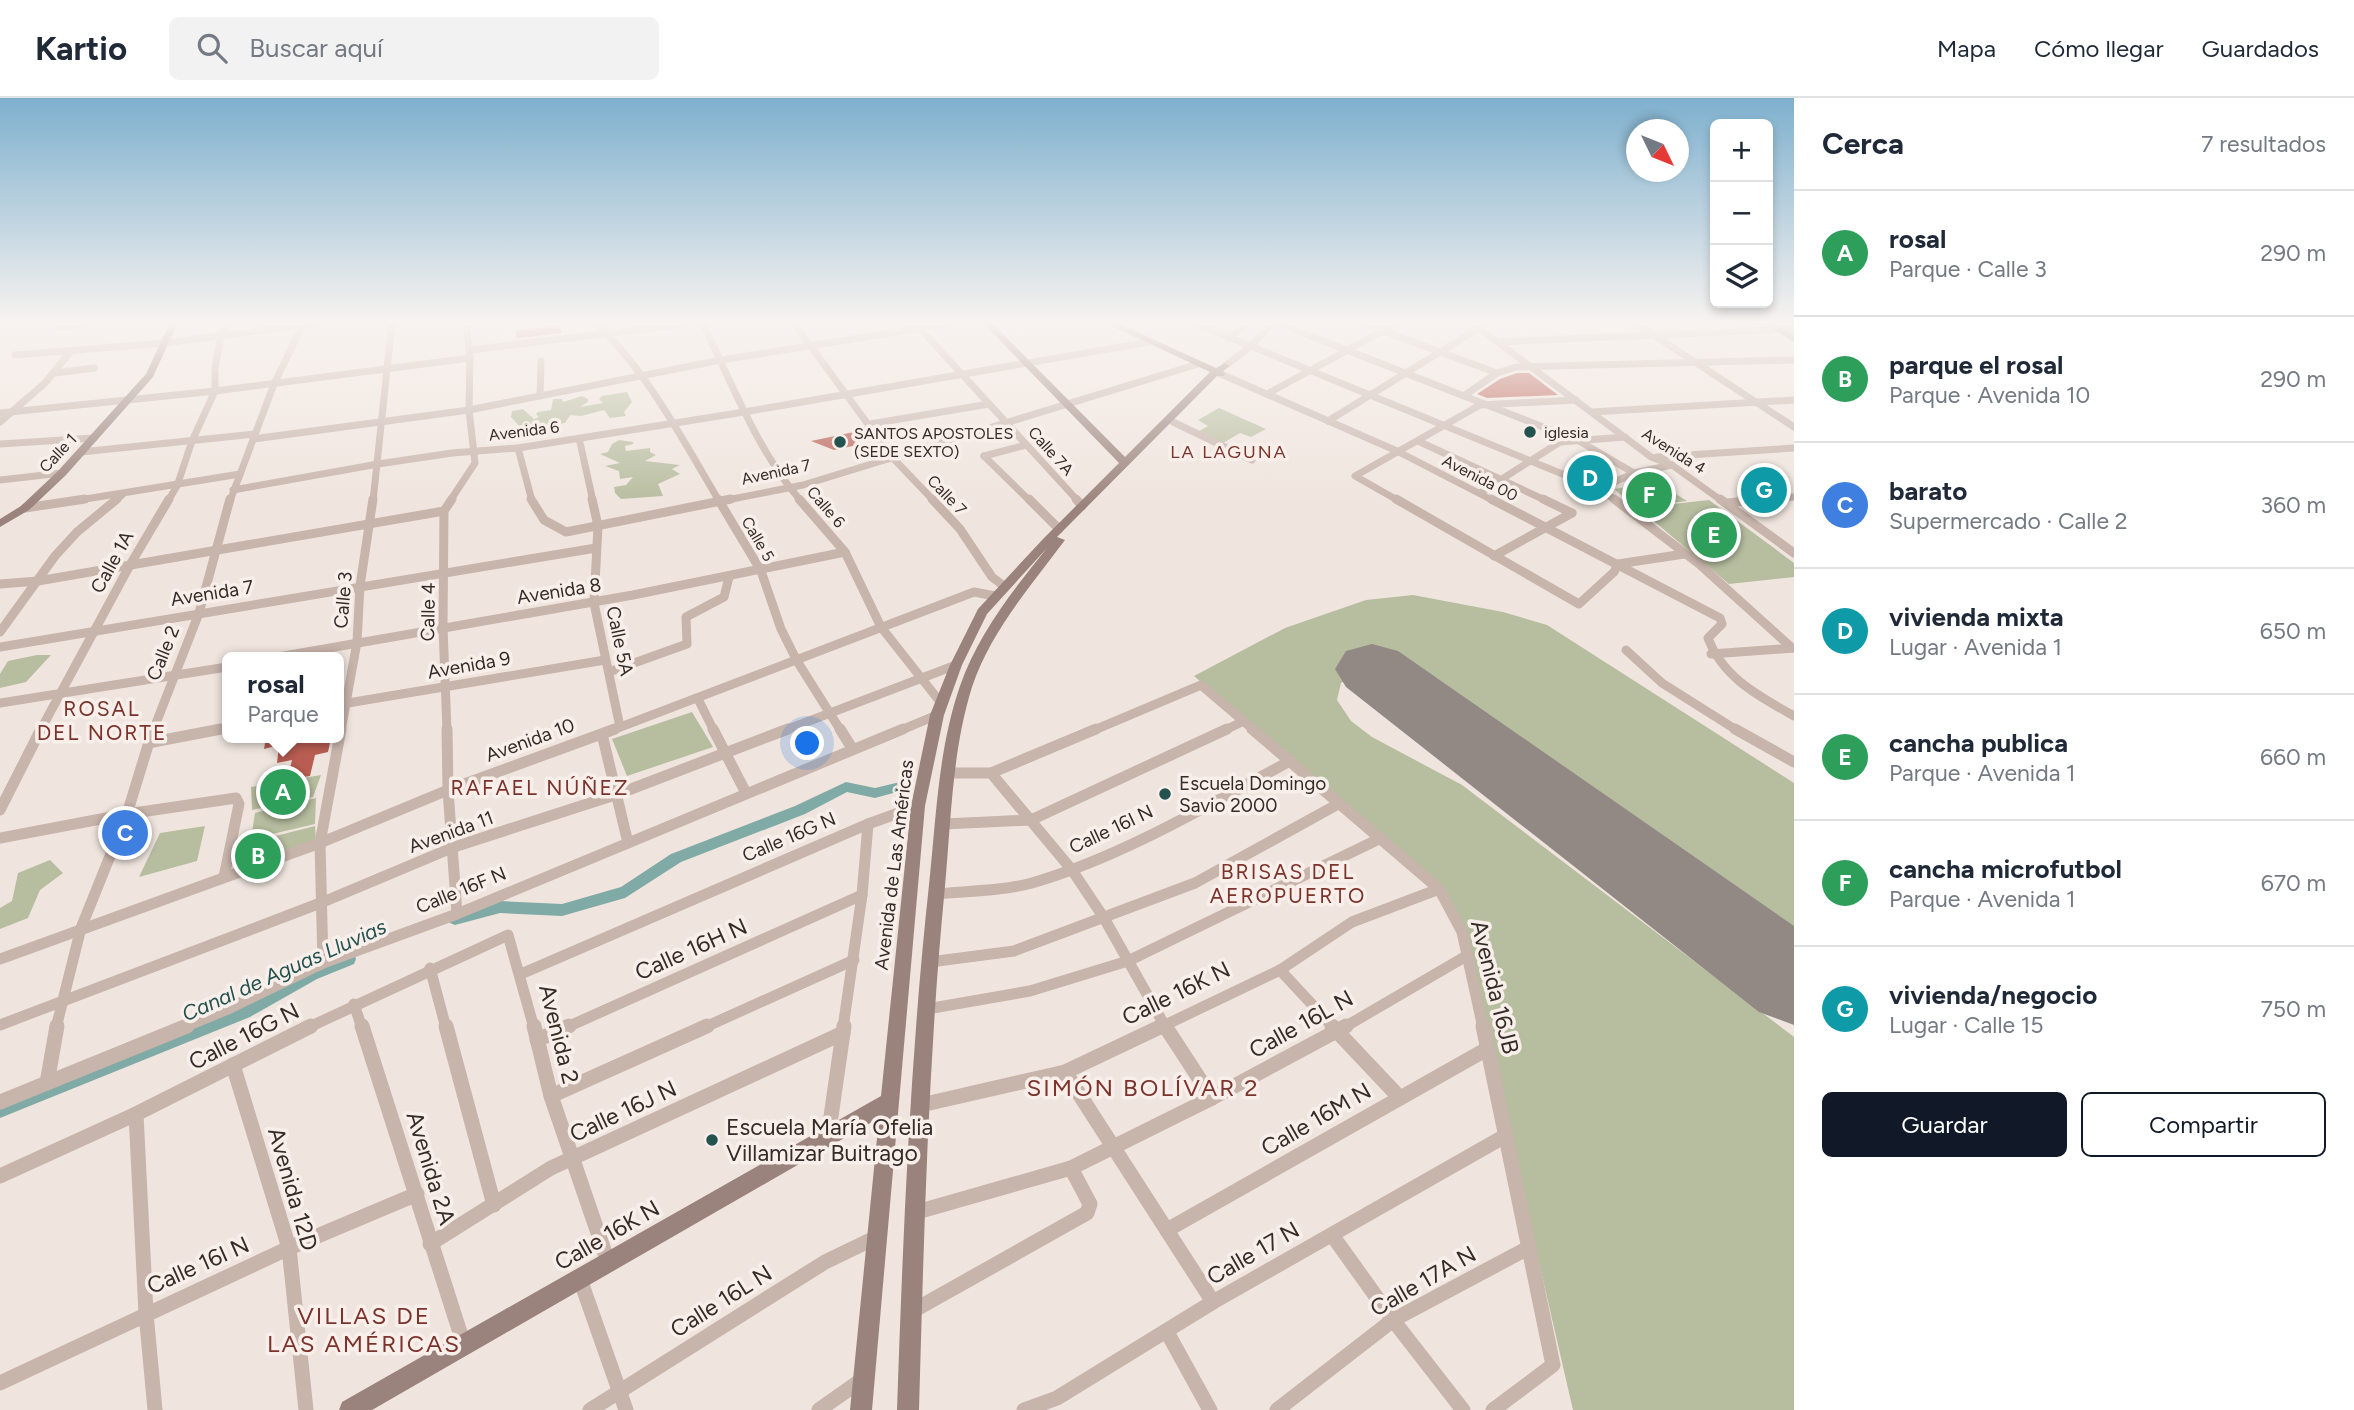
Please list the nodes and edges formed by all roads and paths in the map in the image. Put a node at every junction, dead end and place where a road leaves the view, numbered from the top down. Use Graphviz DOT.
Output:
graph roads {
  1 [pos="43,383"];
  2 [pos="142,383"];
  3 [pos="215,383"];
  4 [pos="280,383"];
  5 [pos="386,383"];
  6 [pos="469,383"];
  7 [pos="540,383"];
  8 [pos="607,383"];
  9 [pos="644,383"];
  10 [pos="729,383"];
  11 [pos="839,383"];
  12 [pos="903,383"];
  13 [pos="970,383"];
  14 [pos="1046,383"];
  15 [pos="1139,383"];
  16 [pos="1207,383"];
  17 [pos="1209,383"];
  18 [pos="1245,383"];
  19 [pos="1285,383"];
  20 [pos="1338,383"];
  21 [pos="1388,383"];
  22 [pos="1435,383"];
  23 [pos="1482,383"];
  24 [pos="1554,383"];
  25 [pos="1726,383"];
  26 [pos="274,384"];
  27 [pos="215,391"];
  28 [pos="847,393"];
  29 [pos="1267,394"];
  30 [pos="1465,395"];
  31 [pos="540,396"];
  32 [pos="1367,396"];
  33 [pos="1576,400"];
  34 [pos="1794,400"];
  35 [pos="126,401"];
  36 [pos="1755,402"];
  37 [pos="989,404"];
  38 [pos="1068,405"];
  39 [pos="1489,405"];
  40 [pos="469,410"];
  41 [pos="9,412"];
  42 [pos="744,412"];
  43 [pos="1592,412"];
  44 [pos="0,414"];
  45 [pos="1328,421"];
  46 [pos="0,422"];
  47 [pos="1173,422"];
  48 [pos="1006,423"];
  49 [pos="382,424"];
  50 [pos="673,424"];
  51 [pos="870,424"];
  52 [pos="1443,426"];
  53 [pos="1794,427"];
  54 [pos="254,437"];
  55 [pos="1625,437"];
  56 [pos="94,438"];
  57 [pos="579,438"];
  58 [pos="192,441"];
  59 [pos="1418,441"];
  60 [pos="1579,441"];
  61 [pos="0,444"];
  62 [pos="1026,445"];
  63 [pos="518,448"];
  64 [pos="1794,448"];
  65 [pos="475,451"];
  66 [pos="1397,451"];
  67 [pos="81,452"];
  68 [pos="892,457"];
  69 [pos="1651,457"];
  70 [pos="1252,460"];
  71 [pos="1529,462"];
  72 [pos="1125,463"];
  73 [pos="378,464"];
  74 [pos="1672,465"];
  75 [pos="62,473"];
  76 [pos="1634,473"];
  77 [pos="240,474"];
  78 [pos="0,480"];
  79 [pos="1502,480"];
  80 [pos="177,486"];
  81 [pos="788,488"];
  82 [pos="1599,489"];
  83 [pos="233,490"];
  84 [pos="1480,493"];
  85 [pos="124,494"];
  86 [pos="1794,497"];
  87 [pos="719,499"];
  88 [pos="1727,503"];
  89 [pos="1082,506"];
  90 [pos="26,508"];
  91 [pos="444,511"];
  92 [pos="370,523"];
  93 [pos="0,524"];
  94 [pos="598,526"];
  95 [pos="1545,528"];
  96 [pos="1059,529"];
  97 [pos="596,548"];
  98 [pos="215,549"];
  99 [pos="1792,550"];
  100 [pos="845,552"];
  101 [pos="1684,554"];
  102 [pos="1494,556"];
  103 [pos="1618,564"];
  104 [pos="130,565"];
  105 [pos="761,571"];
  106 [pos="446,573"];
  107 [pos="729,577"];
  108 [pos="38,581"];
  109 [pos="0,584"];
  110 [pos="360,586"];
  111 [pos="1000,591"];
  112 [pos="594,603"];
  113 [pos="200,613"];
  114 [pos="443,627"];
  115 [pos="881,627"];
  116 [pos="94,630"];
  117 [pos="0,632"];
  118 [pos="357,642"];
  119 [pos="0,647"];
  120 [pos="1793,648"];
  121 [pos="1626,650"];
  122 [pos="304,652"];
  123 [pos="1711,654"];
  124 [pos="605,660"];
  125 [pos="797,661"];
  126 [pos="956,665"];
  127 [pos="222,668"];
  128 [pos="609,672"];
  129 [pos="174,677"];
  130 [pos="919,677"];
  131 [pos="447,686"];
  132 [pos="58,695"];
  133 [pos="344,696"];
  134 [pos="698,699"];
  135 [pos="0,703"];
  136 [pos="344,704"];
  137 [pos="939,709"];
  138 [pos="829,712"];
  139 [pos="1794,716"];
  140 [pos="1244,721"];
  141 [pos="620,727"];
  142 [pos="222,728"];
  143 [pos="602,734"];
  144 [pos="148,743"];
  145 [pos="336,743"];
  146 [pos="852,748"];
  147 [pos="724,752"];
  148 [pos="1290,761"];
  149 [pos="1794,762"];
  150 [pos="991,773"];
  151 [pos="947,778"];
  152 [pos="922,783"];
  153 [pos="448,789"];
  154 [pos="746,793"];
  155 [pos="618,794"];
  156 [pos="1340,803"];
  157 [pos="918,806"];
  158 [pos="945,807"];
  159 [pos="0,810"];
  160 [pos="127,814"];
  161 [pos="1031,820"];
  162 [pos="868,824"];
  163 [pos="944,824"];
  164 [pos="0,838"];
  165 [pos="1381,838"];
  166 [pos="320,842"];
  167 [pos="628,843"];
  168 [pos="454,847"];
  169 [pos="1072,870"];
  170 [pos="224,877"];
  171 [pos="1439,889"];
  172 [pos="936,894"];
  173 [pos="862,895"];
  174 [pos="323,902"];
  175 [pos="457,914"];
  176 [pos="1104,918"];
  177 [pos="81,928"];
  178 [pos="508,935"];
  179 [pos="1468,955"];
  180 [pos="0,959"];
  181 [pos="854,960"];
  182 [pos="1128,961"];
  183 [pos="323,962"];
  184 [pos="930,962"];
  185 [pos="430,968"];
  186 [pos="1280,970"];
  187 [pos="522,974"];
  188 [pos="61,1001"];
  189 [pos="354,1004"];
  190 [pos="927,1009"];
  191 [pos="0,1025"];
  192 [pos="1165,1026"];
  193 [pos="1337,1031"];
  194 [pos="843,1033"];
  195 [pos="537,1040"];
  196 [pos="1487,1049"];
  197 [pos="233,1065"];
  198 [pos="1065,1072"];
  199 [pos="47,1083"];
  200 [pos="551,1096"];
  201 [pos="1212,1098"];
  202 [pos="1400,1098"];
  203 [pos="0,1102"];
  204 [pos="889,1102"];
  205 [pos="921,1105"];
  206 [pos="136,1115"];
  207 [pos="828,1136"];
  208 [pos="1505,1136"];
  209 [pos="1115,1147"];
  210 [pos="572,1160"];
  211 [pos="1071,1168"];
  212 [pos="0,1176"];
  213 [pos="417,1194"];
  214 [pos="494,1205"];
  215 [pos="917,1212"];
  216 [pos="1167,1230"];
  217 [pos="1332,1235"];
  218 [pos="879,1236"];
  219 [pos="430,1244"];
  220 [pos="289,1248"];
  221 [pos="1528,1248"];
  222 [pos="608,1262"];
  223 [pos="580,1279"];
  224 [pos="1213,1302"];
  225 [pos="911,1312"];
  226 [pos="146,1313"];
  227 [pos="1393,1320"];
  228 [pos="1167,1332"];
  229 [pos="464,1345"];
  230 [pos="863,1379"];
  231 [pos="0,1383"];
  232 [pos="620,1391"];
  233 [pos="1059,1404"];
  234 [pos="155,1410"];
  235 [pos="306,1410"];
  236 [pos="350,1410"];
  237 [pos="590,1410"];
  238 [pos="626,1410"];
  239 [pos="819,1410"];
  240 [pos="861,1410"];
  241 [pos="908,1410"];
  242 [pos="1024,1410"];
  243 [pos="1210,1410"];
  244 [pos="1277,1410"];
  245 [pos="1463,1410"];
  246 [pos="1493,1410"];
  1 -- 41 [label="street"];
  2 -- 35 [label="main road, Calle 1"];
  3 -- 27 [label="street, Calle 1A"];
  4 -- 26 [label="street"];
  5 -- 49 [label="street, Calle 3"];
  6 -- 40 [label="street"];
  7 -- 31 [label="street"];
  8 -- 31 [label="street"];
  9 -- 50 [label="street, Calle 5"];
  10 -- 42 [label="street, Calle 6"];
  11 -- 28 [label="street, Calle 7"];
  12 -- 28 [label="street, Avenida 6"];
  13 -- 37 [label="street, Calle 7A"];
  14 -- 38 [label="main road"];
  15 -- 38 [label="street, Avenida 7"];
  16 -- 72 [label="main road, Avenida de Las Américas"];
  17 -- 47 [label="main road"];
  18 -- 29 [label="street, Avenida 00"];
  19 -- 29 [label="street"];
  20 -- 32 [label="street"];
  21 -- 32 [label="street"];
  22 -- 30 [label="street"];
  23 -- 30 [label="street"];
  24 -- 33 [label="street, Avenida 4"];
  25 -- 36 [label="street"];
  26 -- 27 [label="street"];
  26 -- 54 [label="street, Calle 2"];
  27 -- 35 [label="street"];
  27 -- 58 [label="street, Calle 1A"];
  28 -- 42 [label="street, Avenida 6"];
  28 -- 51 [label="street, Calle 7"];
  29 -- 45 [label="street, Avenida 00"];
  30 -- 39 [label="street"];
  31 -- 40 [label="street"];
  32 -- 45 [label="street"];
  32 -- 52 [label="street"];
  33 -- 39 [label="street"];
  33 -- 43 [label="street, Avenida 4"];
  34 -- 36 [label="street"];
  35 -- 41 [label="street"];
  35 -- 56 [label="main road, Calle 1"];
  36 -- 43 [label="street"];
  36 -- 53 [label="street"];
  37 -- 48 [label="street, Calle 7A"];
  37 -- 51 [label="street"];
  38 -- 48 [label="street, Avenida 7"];
  38 -- 72 [label="main road"];
  39 -- 52 [label="street"];
  39 -- 60 [label="street"];
  40 -- 49 [label="street"];
  40 -- 65 [label="street"];
  41 -- 44 [label="street"];
  41 -- 46 [label="street"];
  42 -- 50 [label="street, Avenida 6"];
  42 -- 81 [label="street, Calle 6"];
  43 -- 55 [label="street, Avenida 4"];
  45 -- 66 [label="street, Avenida 00"];
  47 -- 70 [label="street"];
  47 -- 151 [label="main road"];
  48 -- 62 [label="street, Calle 7A"];
  48 -- 68 [label="street, Avenida 7"];
  49 -- 54 [label="street"];
  49 -- 73 [label="street, Calle 3"];
  50 -- 57 [label="street, Avenida 6"];
  50 -- 87 [label="street, Calle 5"];
  51 -- 68 [label="street, Calle 7"];
  52 -- 59 [label="street"];
  52 -- 71 [label="street"];
  54 -- 58 [label="street"];
  54 -- 77 [label="street, Calle 2"];
  55 -- 60 [label="street"];
  55 -- 69 [label="street, Avenida 4"];
  56 -- 61 [label="street"];
  56 -- 67 [label="main road, Calle 1"];
  57 -- 63 [label="street, Avenida 6"];
  57 -- 94 [label="street, Calle 5A"];
  58 -- 67 [label="street"];
  58 -- 80 [label="street, Calle 1A"];
  59 -- 66 [label="street"];
  59 -- 79 [label="street"];
  60 -- 71 [label="street"];
  60 -- 76 [label="street"];
  62 -- 89 [label="street, Calle 7A"];
  62 -- 96 [label="street"];
  63 -- 65 [label="street, Avenida 6"];
  63 -- 94 [label="street, Avenida 7"];
  64 -- 69 [label="street"];
  65 -- 73 [label="street, Avenida 6"];
  65 -- 91 [label="street"];
  66 -- 84 [label="street, Avenida 00"];
  66 -- 102 [label="street"];
  67 -- 75 [label="main road, Calle 1"];
  68 -- 81 [label="street, Avenida 7"];
  68 -- 111 [label="street, Calle 7"];
  69 -- 74 [label="street, Avenida 4"];
  71 -- 79 [label="street"];
  71 -- 82 [label="street"];
  72 -- 89 [label="main road, Avenida de Las Américas"];
  73 -- 83 [label="street, Avenida 6"];
  73 -- 92 [label="street, Calle 3"];
  74 -- 76 [label="street"];
  74 -- 88 [label="street, Avenida 4"];
  75 -- 78 [label="street"];
  75 -- 90 [label="main road, Calle 1"];
  76 -- 82 [label="street"];
  77 -- 80 [label="street"];
  77 -- 83 [label="street, Calle 2"];
  79 -- 84 [label="street"];
  79 -- 95 [label="street"];
  80 -- 85 [label="street"];
  80 -- 104 [label="street, Calle 1A"];
  81 -- 87 [label="street, Avenida 7"];
  81 -- 100 [label="street, Calle 6"];
  82 -- 101 [label="street"];
  83 -- 98 [label="street, Calle 2"];
  84 -- 95 [label="street, Avenida 00"];
  85 -- 90 [label="street"];
  85 -- 108 [label="street"];
  86 -- 88 [label="street"];
  87 -- 94 [label="street, Avenida 7"];
  87 -- 105 [label="street, Calle 5"];
  88 -- 99 [label="street, Avenida 4"];
  89 -- 96 [label="main road, Avenida de Las Américas"];
  90 -- 93 [label="main road, Calle 1"];
  91 -- 92 [label="street"];
  91 -- 106 [label="street, Calle 4"];
  92 -- 98 [label="street"];
  92 -- 110 [label="street, Calle 3"];
  94 -- 97 [label="street, Calle 5A"];
  95 -- 102 [label="street"];
  95 -- 103 [label="street, Avenida 00"];
  96 -- 111 [label="main road, Avenida de Las Américas"];
  97 -- 106 [label="street, Avenida 7"];
  97 -- 112 [label="street, Calle 5A"];
  98 -- 104 [label="street"];
  98 -- 113 [label="street, Calle 2"];
  100 -- 105 [label="street, Avenida 8"];
  100 -- 115 [label="street, Calle 6"];
  101 -- 103 [label="street"];
  101 -- 120 [label="street"];
  102 -- 103 [label="street"];
  103 -- 123 [label="street, Avenida 00"];
  104 -- 108 [label="street"];
  104 -- 116 [label="street, Calle 1A"];
  105 -- 107 [label="street, Avenida 8"];
  105 -- 125 [label="street, Calle 5"];
  106 -- 110 [label="street, Avenida 7"];
  106 -- 114 [label="street, Calle 4"];
  107 -- 112 [label="street, Avenida 8"];
  107 -- 128 [label="street"];
  108 -- 109 [label="street"];
  108 -- 117 [label="street"];
  110 -- 113 [label="street, Avenida 7"];
  110 -- 118 [label="street, Calle 3"];
  111 -- 115 [label="street, Avenida 10"];
  111 -- 126 [label="main road, Avenida de Las Américas"];
  112 -- 114 [label="street, Avenida 8"];
  112 -- 124 [label="street, Calle 5A"];
  113 -- 116 [label="street, Avenida 7"];
  113 -- 129 [label="street, Calle 2"];
  114 -- 118 [label="street, Avenida 8"];
  114 -- 131 [label="street, Calle 4"];
  115 -- 125 [label="street, Avenida 10"];
  115 -- 130 [label="street, Calle 6"];
  116 -- 119 [label="street, Avenida 7"];
  116 -- 132 [label="street, Calle 1A"];
  118 -- 122 [label="street, Avenida 8"];
  118 -- 133 [label="street, Calle 3"];
  120 -- 123 [label="street"];
  121 -- 149 [label="street"];
  123 -- 139 [label="street"];
  124 -- 128 [label="street, Calle 5A"];
  124 -- 131 [label="street, Avenida 9"];
  125 -- 134 [label="street, Avenida 10"];
  125 -- 138 [label="street, Calle 5"];
  126 -- 130 [label="street, Avenida 11"];
  126 -- 137 [label="main road, Avenida de Las Américas"];
  127 -- 129 [label="street"];
  128 -- 141 [label="street, Calle 5A"];
  129 -- 132 [label="street"];
  129 -- 144 [label="street, Calle 2"];
  130 -- 137 [label="street, Calle 6"];
  130 -- 138 [label="street, Avenida 11"];
  131 -- 136 [label="street, Avenida 9"];
  131 -- 153 [label="street, Calle 4"];
  132 -- 135 [label="street"];
  132 -- 159 [label="street, Calle 1A"];
  134 -- 141 [label="street, Avenida 10"];
  134 -- 147 [label="street"];
  137 -- 146 [label="street, Calle 16F N"];
  137 -- 152 [label="main road, Avenida de Las Américas"];
  138 -- 146 [label="street, Calle 5"];
  138 -- 147 [label="street, Avenida 11"];
  140 -- 148 [label="street, Avenida 16JB"];
  140 -- 150 [label="street, Avenida 16JB"];
  140 -- 161 [label="street"];
  141 -- 143 [label="street, Avenida 10"];
  142 -- 144 [label="street"];
  143 -- 153 [label="street, Avenida 10"];
  143 -- 155 [label="street"];
  144 -- 160 [label="street, Calle 2"];
  145 -- 166 [label="street, Calle 3"];
  146 -- 154 [label="street, Calle 16F N"];
  147 -- 154 [label="street"];
  147 -- 155 [label="street, Avenida 11"];
  148 -- 156 [label="street, Avenida 16JB"];
  148 -- 169 [label="street, Calle 16I N"];
  150 -- 151 [label="street"];
  150 -- 161 [label="street"];
  151 -- 152 [label="main road"];
  151 -- 158 [label="main road"];
  152 -- 157 [label="main road, Avenida de Las Américas"];
  153 -- 166 [label="street, Avenida 10"];
  153 -- 168 [label="street, Calle 4"];
  154 -- 167 [label="street, Calle 16F N"];
  155 -- 167 [label="street"];
  155 -- 168 [label="street, Avenida 11"];
  156 -- 165 [label="street, Avenida 16JB"];
  156 -- 176 [label="street"];
  157 -- 158 [label="main road"];
  157 -- 162 [label="street, Calle 16G N"];
  157 -- 204 [label="main road, Avenida de Las Américas"];
  158 -- 163 [label="main road"];
  160 -- 164 [label="street"];
  160 -- 170 [label="street"];
  160 -- 177 [label="street, Calle 2"];
  161 -- 163 [label="street"];
  161 -- 169 [label="street"];
  162 -- 173 [label="street"];
  162 -- 187 [label="street, Calle 16G N"];
  163 -- 172 [label="main road"];
  165 -- 171 [label="street, Avenida 16JB"];
  165 -- 182 [label="street"];
  166 -- 170 [label="street, Avenida 10"];
  166 -- 174 [label="street, Calle 3"];
  167 -- 175 [label="street, Calle 16F N"];
  168 -- 174 [label="street, Avenida 11"];
  168 -- 175 [label="street, Calle 4"];
  169 -- 172 [label="street, Calle 16I N"];
  169 -- 176 [label="street"];
  170 -- 177 [label="street, Avenida 10"];
  171 -- 179 [label="street, Avenida 16JB"];
  171 -- 186 [label="street, Calle 16K N"];
  172 -- 184 [label="main road"];
  173 -- 181 [label="street"];
  173 -- 195 [label="street, Calle 16H N"];
  174 -- 183 [label="street, Calle 3"];
  174 -- 188 [label="street, Avenida 11"];
  175 -- 183 [label="street, Calle 16F N"];
  176 -- 182 [label="street"];
  176 -- 184 [label="street"];
  177 -- 180 [label="street, Avenida 10"];
  177 -- 188 [label="street, Calle 2"];
  178 -- 185 [label="street, Calle 16G N"];
  178 -- 187 [label="street, Avenida 2"];
  179 -- 193 [label="street, Calle 16L N"];
  179 -- 196 [label="street, Avenida 16JB"];
  181 -- 194 [label="street"];
  181 -- 200 [label="street"];
  182 -- 190 [label="street"];
  182 -- 192 [label="street"];
  183 -- 199 [label="street, Calle 16F N"];
  184 -- 190 [label="main road"];
  185 -- 189 [label="street, Calle 16G N"];
  185 -- 214 [label="street"];
  186 -- 192 [label="street, Calle 16K N"];
  186 -- 193 [label="street"];
  187 -- 195 [label="street, Avenida 2"];
  188 -- 191 [label="street, Avenida 11"];
  188 -- 199 [label="street, Calle 2"];
  189 -- 197 [label="street, Calle 16G N"];
  189 -- 213 [label="street, Avenida 2A"];
  190 -- 205 [label="main road"];
  192 -- 198 [label="street, Calle 16K N"];
  192 -- 201 [label="street"];
  193 -- 201 [label="street, Calle 16L N"];
  193 -- 202 [label="street"];
  194 -- 207 [label="street"];
  194 -- 210 [label="street, Calle 16J N"];
  195 -- 200 [label="street, Avenida 2"];
  196 -- 202 [label="street, Calle 16M N"];
  196 -- 208 [label="street, Avenida 16JB"];
  197 -- 206 [label="street, Calle 16G N"];
  197 -- 220 [label="street, Avenida 12D"];
  198 -- 205 [label="street, Calle 16K N"];
  198 -- 209 [label="street"];
  199 -- 203 [label="street, Calle 16F N"];
  200 -- 210 [label="street, Avenida 2"];
  201 -- 209 [label="street, Calle 16L N"];
  202 -- 216 [label="street, Calle 16M N"];
  204 -- 207 [label="main road, Calle 16K N"];
  204 -- 218 [label="main road, Avenida de Las Américas"];
  205 -- 215 [label="main road"];
  206 -- 212 [label="street, Calle 16G N"];
  206 -- 226 [label="street"];
  207 -- 222 [label="main road, Calle 16K N"];
  208 -- 217 [label="street, Calle 17 N"];
  208 -- 221 [label="street, Avenida 16JB"];
  209 -- 211 [label="street, Calle 16L N"];
  209 -- 216 [label="street"];
  210 -- 214 [label="street, Calle 16J N"];
  210 -- 222 [label="street, Avenida 2"];
  211 -- 215 [label="street, Calle 16L N"];
  211 -- 225 [label="street"];
  213 -- 219 [label="street, Avenida 2A"];
  213 -- 220 [label="street, Calle 16I N"];
  214 -- 219 [label="street, Calle 16J N"];
  215 -- 225 [label="main road"];
  216 -- 224 [label="street"];
  217 -- 224 [label="street, Calle 17 N"];
  217 -- 227 [label="street"];
  218 -- 230 [label="main road, Avenida de Las Américas"];
  218 -- 232 [label="street, Calle 16L N"];
  219 -- 229 [label="street, Avenida 2A"];
  220 -- 226 [label="street, Calle 16I N"];
  220 -- 235 [label="street, Avenida 12D"];
  221 -- 227 [label="street, Calle 17A N"];
  221 -- 246 [label="street, Avenida 16JB"];
  222 -- 223 [label="main road, Calle 16K N"];
  223 -- 229 [label="main road, Calle 16K N"];
  223 -- 232 [label="street"];
  224 -- 228 [label="street, Calle 17 N"];
  225 -- 241 [label="main road"];
  226 -- 231 [label="street, Calle 16I N"];
  226 -- 234 [label="street"];
  227 -- 244 [label="street, Calle 17A N"];
  227 -- 245 [label="street"];
  228 -- 233 [label="street, Calle 17 N"];
  228 -- 243 [label="street"];
  229 -- 236 [label="main road, Calle 16K N"];
  230 -- 239 [label="street"];
  230 -- 240 [label="main road, Avenida de Las Américas"];
  232 -- 237 [label="street, Calle 16L N"];
  232 -- 238 [label="street"];
  233 -- 242 [label="street, Calle 17 N"];
}
